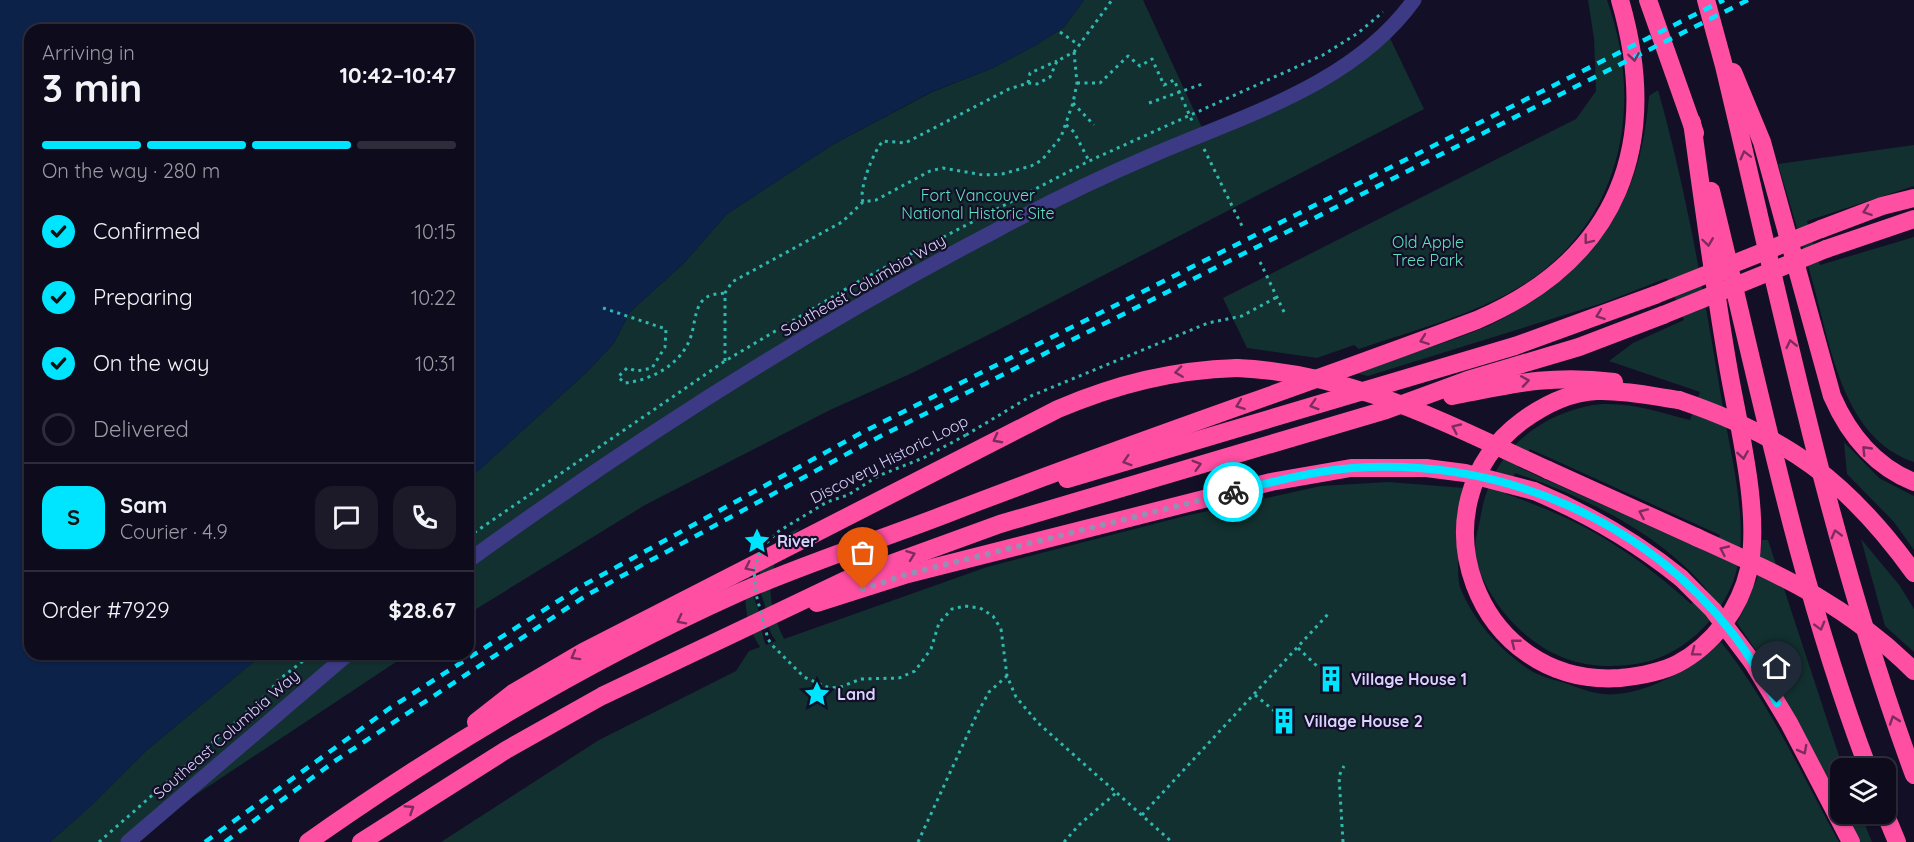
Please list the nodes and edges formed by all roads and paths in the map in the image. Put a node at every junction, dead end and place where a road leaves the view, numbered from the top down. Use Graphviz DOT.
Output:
graph roads {
  1 [pos="1112,0"];
  2 [pos="1414,0"];
  3 [pos="1620,0"];
  4 [pos="1648,0"];
  5 [pos="1706,0"];
  6 [pos="1060,32"];
  7 [pos="1717,38"];
  8 [pos="1079,45"];
  9 [pos="1074,52"];
  10 [pos="1057,61"];
  11 [pos="1028,83"];
  12 [pos="1077,83"];
  13 [pos="1205,83"];
  14 [pos="1179,92"];
  15 [pos="1149,103"];
  16 [pos="1073,104"];
  17 [pos="1692,122"];
  18 [pos="1066,125"];
  19 [pos="1094,125"];
  20 [pos="1197,135"];
  21 [pos="1089,161"];
  22 [pos="1914,198"];
  23 [pos="863,202"];
  24 [pos="1914,219"];
  25 [pos="1243,228"];
  26 [pos="1260,262"];
  27 [pos="725,292"];
  28 [pos="1276,297"];
  29 [pos="603,308"];
  30 [pos="1287,316"];
  31 [pos="725,361"];
  32 [pos="1679,400"];
  33 [pos="1386,410"];
  34 [pos="1914,482"];
  35 [pos="950,513"];
  36 [pos="474,557"];
  37 [pos="1914,573"];
  38 [pos="1329,613"];
  39 [pos="761,620"];
  40 [pos="1298,648"];
  41 [pos="305,660"];
  42 [pos="341,660"];
  43 [pos="1317,666"];
  44 [pos="1914,671"];
  45 [pos="1007,676"];
  46 [pos="1255,695"];
  47 [pos="1278,714"];
  48 [pos="448,749"];
  49 [pos="1864,758"];
  50 [pos="1344,766"];
  51 [pos="1914,775"];
  52 [pos="1117,792"];
  53 [pos="1142,815"];
  54 [pos="1890,824"];
  55 [pos="99,842"];
  56 [pos="128,842"];
  57 [pos="308,842"];
  58 [pos="361,842"];
  59 [pos="918,842"];
  60 [pos="1064,842"];
  61 [pos="1172,842"];
  62 [pos="1343,842"];
  63 [pos="1851,842"];
  64 [pos="1897,842"];
  1 -- 8 [label="path"];
  2 -- 20 [label="street, Southeast Columbia Way"];
  3 -- 35 [label="highway, one-way"];
  4 -- 17 [label="highway"];
  5 -- 7 [label="highway"];
  6 -- 8 [label="path"];
  34 -- 7 [label="highway, one-way"];
  51 -- 7 [label="highway, one-way"];
  8 -- 9 [label="path"];
  9 -- 10 [label="path"];
  9 -- 12 [label="path"];
  10 -- 11 [label="path"];
  10 -- 11 [label="path"];
  11 -- 23 [label="path"];
  12 -- 14 [label="path"];
  12 -- 16 [label="path"];
  13 -- 14 [label="path"];
  14 -- 15 [label="path"];
  14 -- 20 [label="path"];
  16 -- 18 [label="path"];
  16 -- 19 [label="path"];
  17 -- 32 [label="highway, one-way"];
  17 -- 49 [label="highway, one-way"];
  18 -- 21 [label="path"];
  18 -- 23 [label="path"];
  20 -- 25 [label="path"];
  20 -- 36 [label="street, Southeast Columbia Way"];
  22 -- 35 [label="highway, one-way, bridge"];
  23 -- 27 [label="path"];
  24 -- 33 [label="highway, bridge"];
  26 -- 28 [label="path"];
  27 -- 29 [label="path"];
  27 -- 31 [label="path"];
  28 -- 30 [label="path"];
  28 -- 45 [label="path, Discovery Historic Loop, bridge"];
  33 -- 32 [label="highway, one-way"];
  32 -- 37 [label="highway, bridge"];
  39 -- 33 [label="highway, one-way"];
  35 -- 48 [label="highway, one-way"];
  38 -- 40 [label="path"];
  58 -- 39 [label="highway, one-way"];
  39 -- 63 [label="highway, one-way, bridge"];
  40 -- 43 [label="path"];
  40 -- 46 [label="path"];
  41 -- 55 [label="path"];
  42 -- 56 [label="street, Southeast Columbia Way"];
  44 -- 48 [label="highway, one-way, bridge"];
  45 -- 52 [label="path, Discovery Historic Loop"];
  45 -- 59 [label="path"];
  46 -- 47 [label="path"];
  46 -- 53 [label="path"];
  48 -- 57 [label="highway"];
  50 -- 62 [label="path"];
  52 -- 53 [label="path, Discovery Historic Loop"];
  52 -- 60 [label="path"];
  53 -- 61 [label="path, Discovery Historic Loop"];
  54 -- 64 [label="highway"];
}
